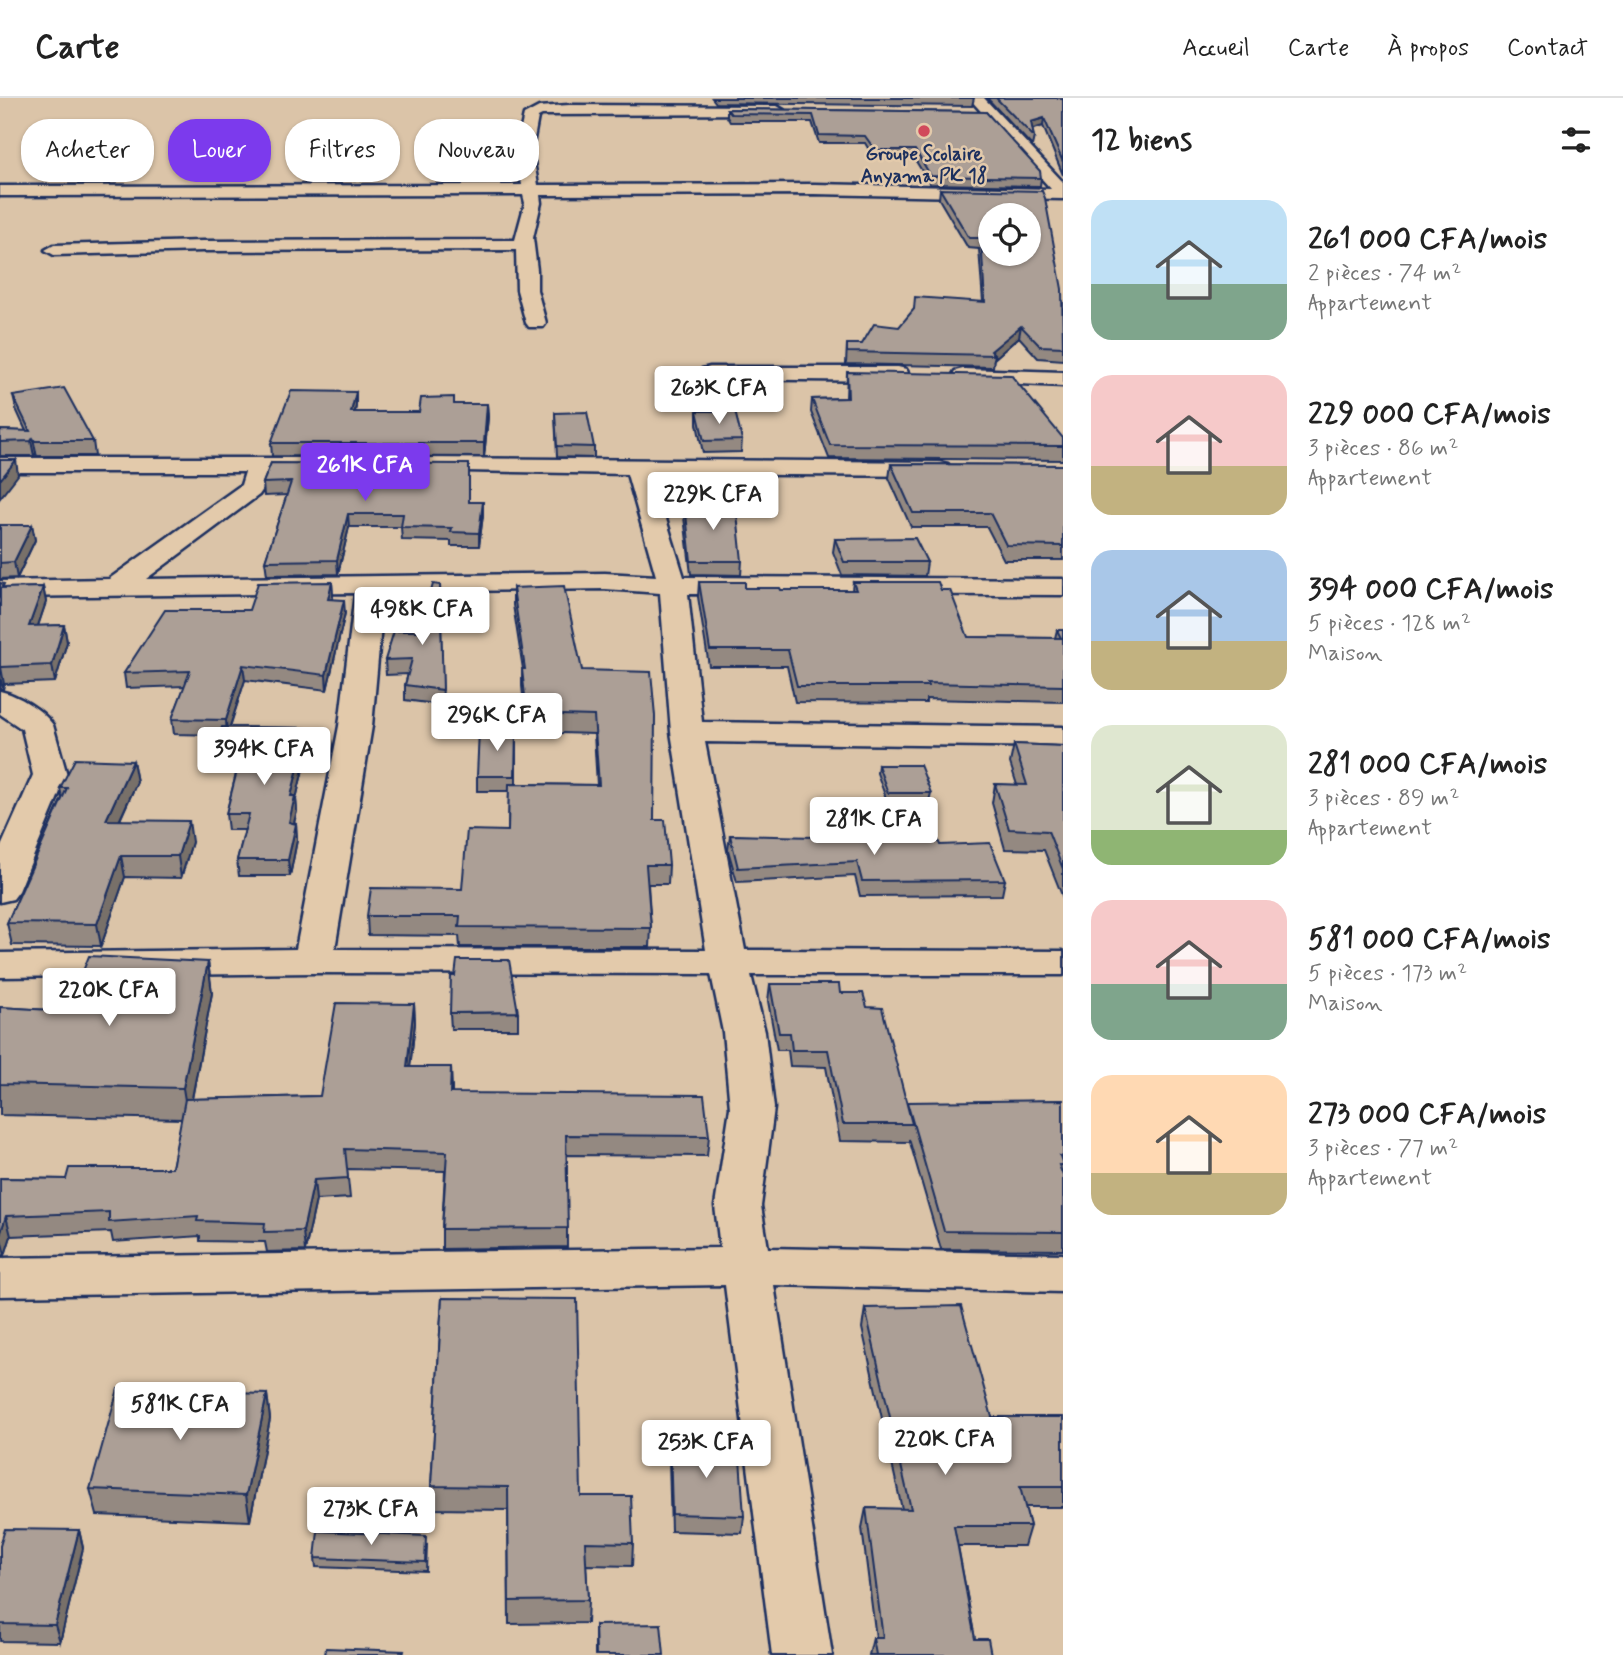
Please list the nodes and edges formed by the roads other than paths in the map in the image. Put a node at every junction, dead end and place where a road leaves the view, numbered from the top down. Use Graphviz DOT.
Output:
graph roads {
  1 [pos="976,98"];
  2 [pos="797,111"];
  3 [pos="964,113"];
  4 [pos="989,113"];
  5 [pos="1036,164"];
  6 [pos="1063,164"];
  7 [pos="531,189"];
  8 [pos="0,191"];
  9 [pos="199,192"];
  10 [pos="1063,193"];
  11 [pos="189,208"];
  12 [pos="179,227"];
  13 [pos="525,245"];
  14 [pos="168,247"];
  15 [pos="54,250"];
  16 [pos="536,324"];
  17 [pos="710,374"];
  18 [pos="922,374"];
  19 [pos="944,375"];
  20 [pos="1063,379"];
  21 [pos="0,465"];
  22 [pos="257,465"];
  23 [pos="349,465"];
  24 [pos="403,465"];
  25 [pos="636,467"];
  26 [pos="967,469"];
  27 [pos="370,584"];
  28 [pos="673,585"];
  29 [pos="116,587"];
  30 [pos="1063,587"];
  31 [pos="0,589"];
  32 [pos="0,700"];
  33 [pos="687,732"];
  34 [pos="1063,737"];
  35 [pos="0,891"];
  36 [pos="313,961"];
  37 [pos="727,962"];
  38 [pos="1063,963"];
  39 [pos="0,965"];
  40 [pos="747,1266"];
  41 [pos="1063,1273"];
  42 [pos="0,1277"];
  43 [pos="802,1655"];
  1 -- 4 [label="street"];
  2 -- 7 [label="street"];
  3 -- 4 [label="street"];
  4 -- 5 [label="street"];
  5 -- 6 [label="street"];
  5 -- 10 [label="street"];
  7 -- 9 [label="street"];
  7 -- 10 [label="street"];
  7 -- 13 [label="street"];
  8 -- 9 [label="street"];
  9 -- 11 [label="street"];
  12 -- 14 [label="street"];
  13 -- 14 [label="street"];
  13 -- 16 [label="street"];
  14 -- 15 [label="street"];
  17 -- 18 [label="street"];
  19 -- 20 [label="street"];
  21 -- 22 [label="street"];
  22 -- 23 [label="street"];
  22 -- 29 [label="street"];
  24 -- 25 [label="street"];
  25 -- 26 [label="street"];
  25 -- 28 [label="street"];
  27 -- 28 [label="street"];
  27 -- 29 [label="street"];
  27 -- 36 [label="street"];
  28 -- 30 [label="street"];
  28 -- 33 [label="street"];
  29 -- 31 [label="street"];
  32 -- 35 [label="street"];
  33 -- 34 [label="street"];
  33 -- 37 [label="street"];
  36 -- 37 [label="street"];
  36 -- 39 [label="street"];
  37 -- 38 [label="street"];
  37 -- 40 [label="street"];
  40 -- 41 [label="street"];
  40 -- 42 [label="street"];
  40 -- 43 [label="street"];
}
